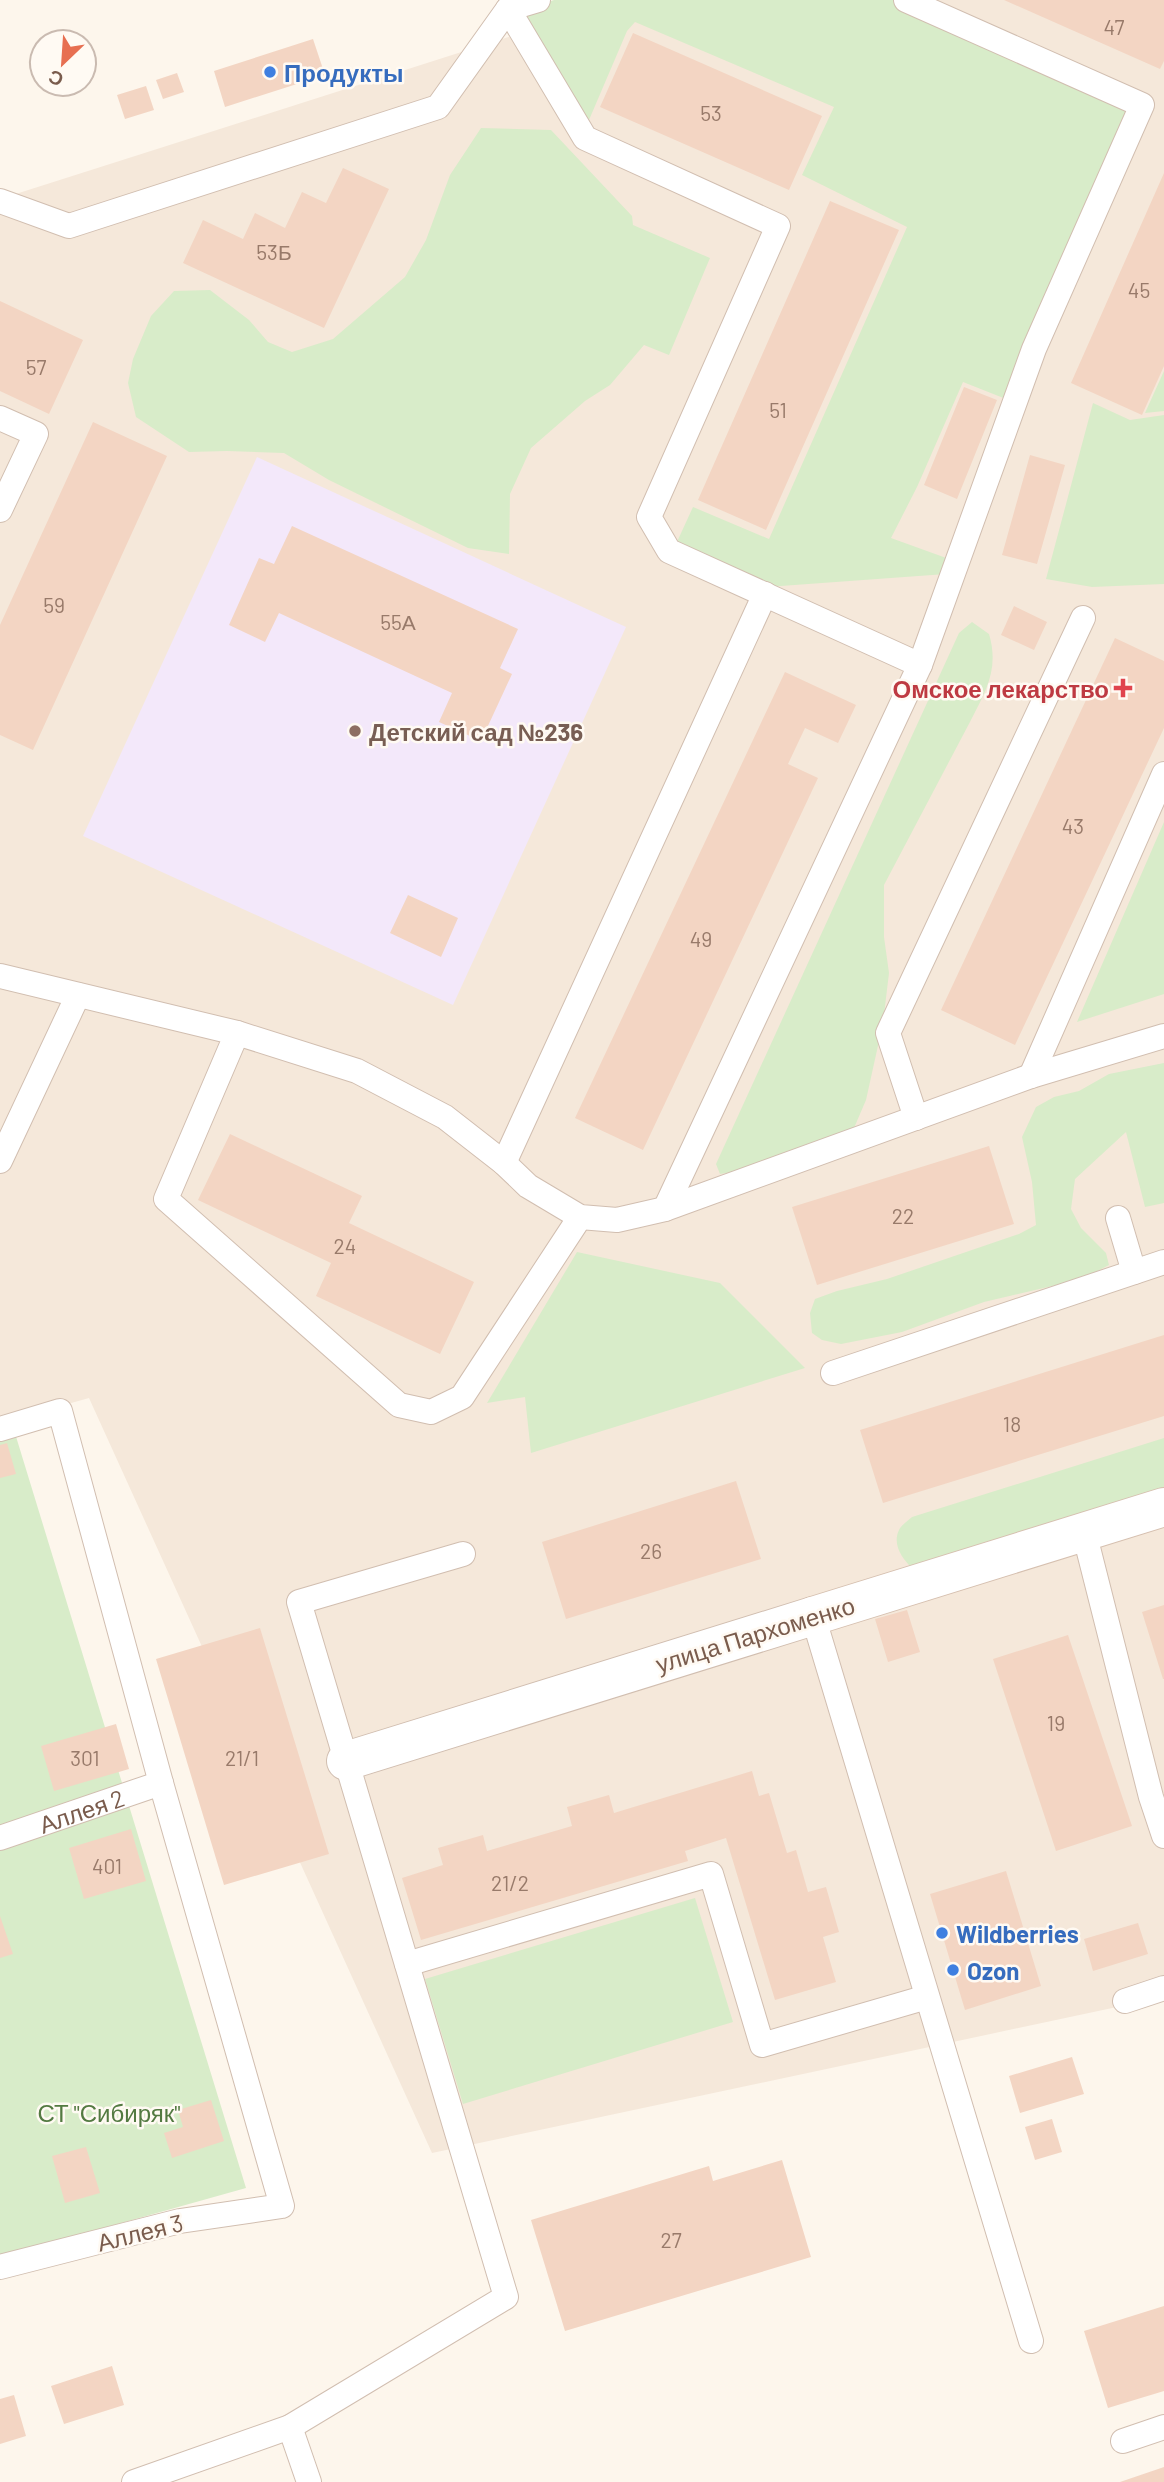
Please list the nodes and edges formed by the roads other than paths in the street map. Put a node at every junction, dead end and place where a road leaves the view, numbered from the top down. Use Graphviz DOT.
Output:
graph roads {
  1 [pos="538,0"];
  2 [pos="906,0"];
  3 [pos="508,9"];
  4 [pos="0,201"];
  5 [pos="0,418"];
  6 [pos="0,510"];
  7 [pos="765,594"];
  8 [pos="1083,618"];
  9 [pos="920,665"];
  10 [pos="1164,774"];
  11 [pos="0,976"];
  12 [pos="79,995"];
  13 [pos="237,1033"];
  14 [pos="1164,1036"];
  15 [pos="1031,1076"];
  16 [pos="916,1118"];
  17 [pos="0,1161"];
  18 [pos="504,1163"];
  19 [pos="665,1209"];
  20 [pos="580,1217"];
  21 [pos="1118,1218"];
  22 [pos="1164,1262"];
  23 [pos="1134,1272"];
  24 [pos="833,1373"];
  25 [pos="0,1429"];
  26 [pos="1164,1507"];
  27 [pos="1084,1532"];
  28 [pos="463,1554"];
  29 [pos="813,1616"];
  30 [pos="346,1761"];
  31 [pos="161,1783"];
  32 [pos="1164,1836"];
  33 [pos="0,1838"];
  34 [pos="407,1964"];
  35 [pos="1164,1988"];
  36 [pos="927,1997"];
  37 [pos="1125,2001"];
  38 [pos="0,2267"];
  39 [pos="1031,2341"];
  40 [pos="290,2427"];
  41 [pos="1164,2427"];
  42 [pos="1122,2441"];
  43 [pos="134,2482"];
  44 [pos="309,2482"];
  1 -- 3 [label="lane"];
  2 -- 9 [label="lane"];
  3 -- 4 [label="lane"];
  3 -- 7 [label="lane"];
  5 -- 6 [label="lane"];
  7 -- 9 [label="lane"];
  7 -- 18 [label="lane"];
  8 -- 16 [label="lane"];
  9 -- 19 [label="lane"];
  10 -- 15 [label="lane"];
  11 -- 12 [label="lane"];
  12 -- 13 [label="lane"];
  12 -- 17 [label="lane"];
  13 -- 18 [label="lane"];
  13 -- 20 [label="lane"];
  14 -- 15 [label="lane"];
  15 -- 16 [label="lane"];
  16 -- 19 [label="lane"];
  18 -- 20 [label="lane"];
  19 -- 20 [label="lane"];
  21 -- 23 [label="lane"];
  22 -- 23 [label="lane"];
  23 -- 24 [label="lane"];
  25 -- 31 [label="lane"];
  26 -- 27 [label="street, улица Пархоменко"];
  27 -- 29 [label="street, улица Пархоменко"];
  27 -- 32 [label="lane"];
  28 -- 30 [label="lane"];
  29 -- 30 [label="street, улица Пархоменко"];
  29 -- 36 [label="lane"];
  30 -- 34 [label="lane"];
  31 -- 33 [label="lane, Аллея 2"];
  31 -- 38 [label="lane, Аллея 3"];
  34 -- 36 [label="lane"];
  34 -- 40 [label="lane"];
  35 -- 37 [label="lane"];
  36 -- 39 [label="lane"];
  40 -- 43 [label="lane"];
  40 -- 44 [label="lane"];
  41 -- 42 [label="lane"];
}
